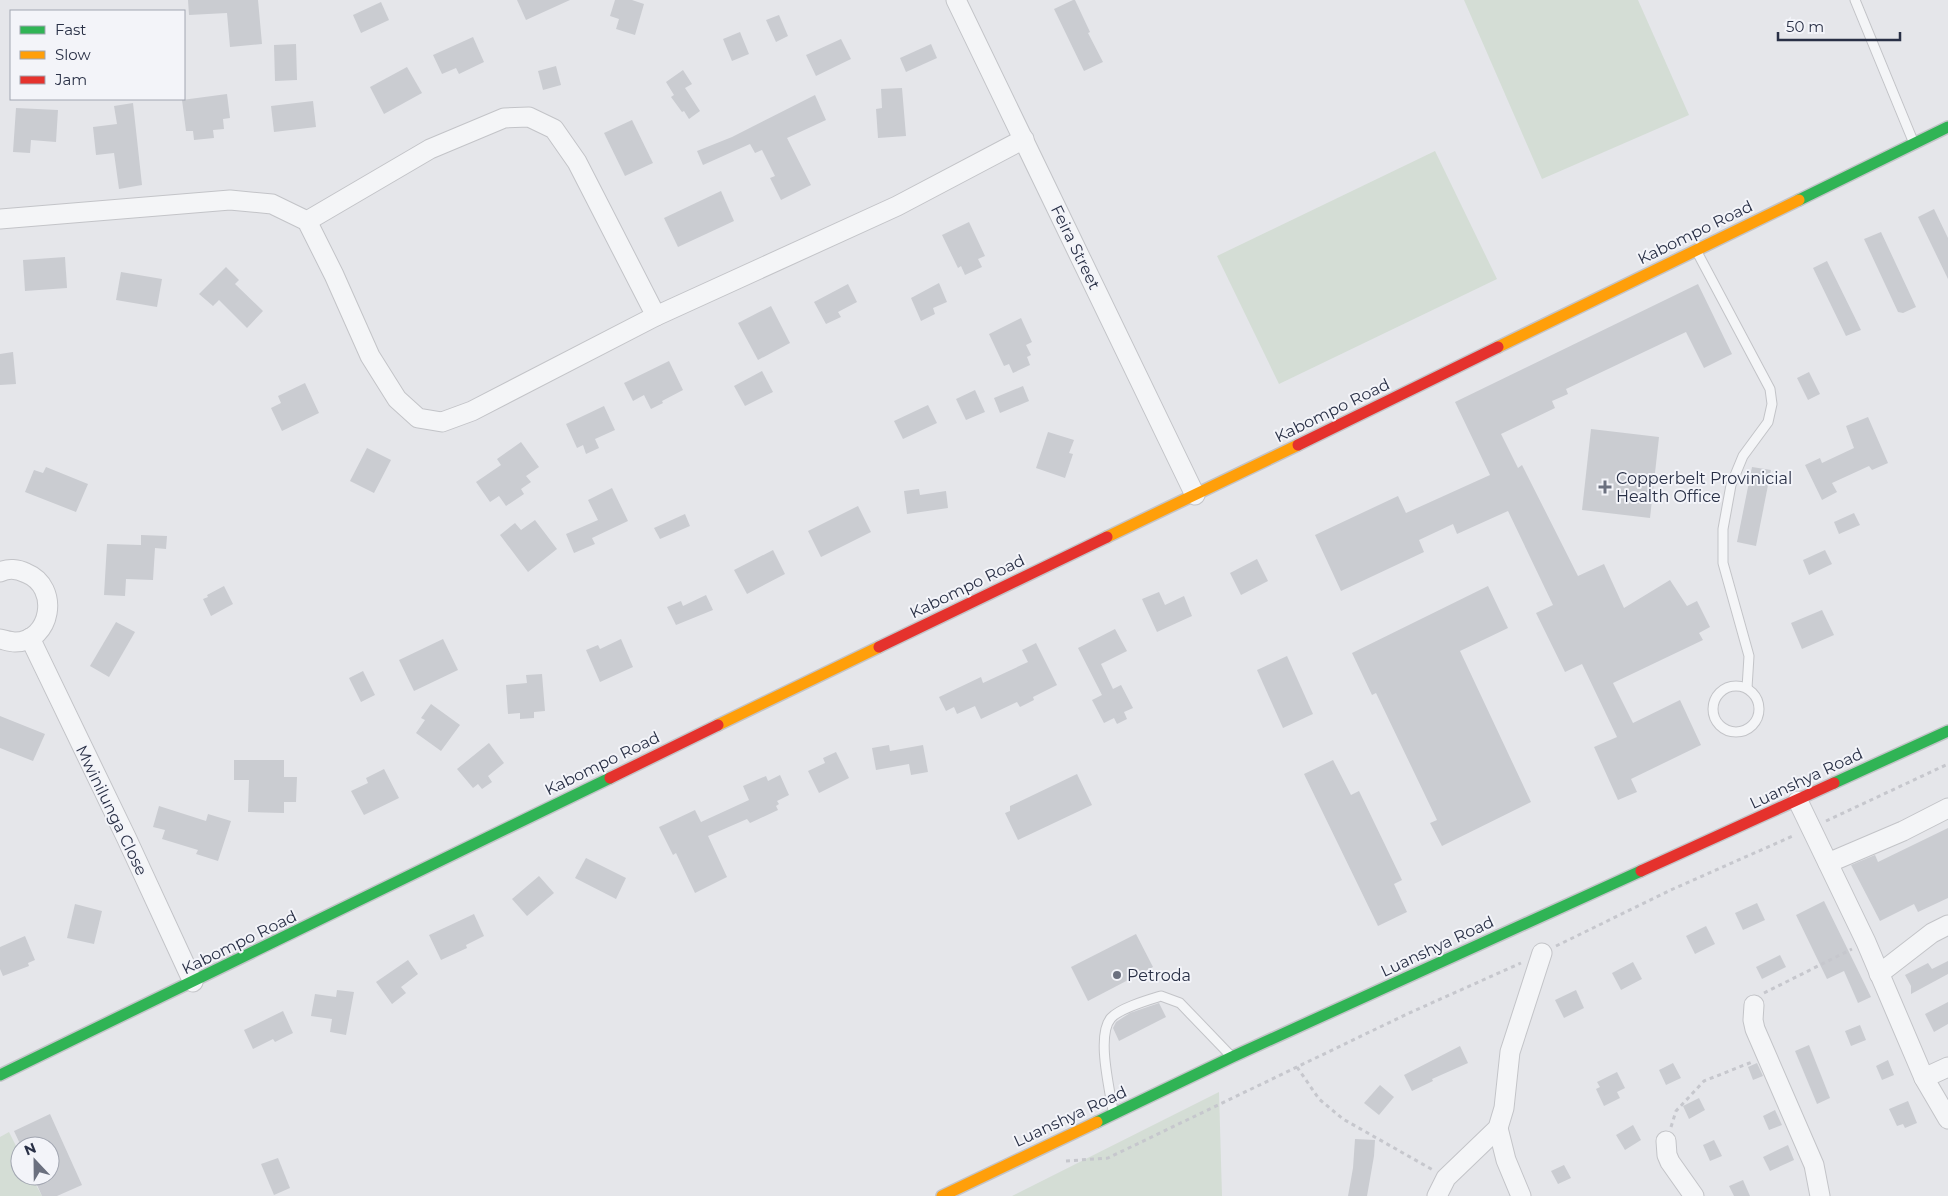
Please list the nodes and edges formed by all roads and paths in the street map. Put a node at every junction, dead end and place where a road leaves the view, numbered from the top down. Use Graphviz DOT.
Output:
graph roads {
  1 [pos="956,0"];
  2 [pos="1854,0"];
  3 [pos="1948,127"];
  4 [pos="1024,139"];
  5 [pos="1914,144"];
  6 [pos="0,218"];
  7 [pos="307,221"];
  8 [pos="1696,250"];
  9 [pos="656,316"];
  10 [pos="1195,495"];
  11 [pos="0,572"];
  12 [pos="30,638"];
  13 [pos="0,639"];
  14 [pos="1747,688"];
  15 [pos="1948,731"];
  16 [pos="1948,764"];
  17 [pos="1798,800"];
  18 [pos="1948,808"];
  19 [pos="1811,828"];
  20 [pos="1828,864"];
  21 [pos="1948,925"];
  22 [pos="1866,942"];
  23 [pos="1542,953"];
  24 [pos="1879,974"];
  25 [pos="193,982"];
  26 [pos="1754,1005"];
  27 [pos="1765,1054"];
  28 [pos="1232,1057"];
  29 [pos="1297,1067"];
  30 [pos="1948,1067"];
  31 [pos="0,1076"];
  32 [pos="1924,1078"];
  33 [pos="1113,1114"];
  34 [pos="1948,1119"];
  35 [pos="1498,1128"];
  36 [pos="1666,1142"];
  37 [pos="1060,1162"];
  38 [pos="1446,1178"];
  39 [pos="942,1196"];
  40 [pos="1436,1196"];
  41 [pos="1521,1196"];
  42 [pos="1694,1196"];
  43 [pos="1820,1196"];
  1 -- 4 [label="street, Feira Street"];
  2 -- 5 [label="lane"];
  3 -- 5 [label="main road, Kabompo Road"];
  4 -- 9 [label="street"];
  4 -- 10 [label="street, Feira Street"];
  5 -- 8 [label="main road, Kabompo Road"];
  6 -- 7 [label="street"];
  7 -- 9 [label="street"];
  7 -- 9 [label="street"];
  8 -- 10 [label="main road, Kabompo Road"];
  8 -- 14 [label="lane"];
  10 -- 25 [label="main road, Kabompo Road"];
  11 -- 12 [label="street"];
  12 -- 13 [label="street"];
  12 -- 25 [label="street, Mwinilunga Close"];
  14 -- 14 [label="lane"];
  15 -- 17 [label="main road, Luanshya Road"];
  16 -- 19 [label="path"];
  17 -- 19 [label="street"];
  17 -- 28 [label="main road, Luanshya Road"];
  18 -- 20 [label="street"];
  19 -- 20 [label="street"];
  19 -- 23 [label="path"];
  20 -- 22 [label="street"];
  21 -- 24 [label="street"];
  22 -- 24 [label="street"];
  22 -- 26 [label="path"];
  23 -- 29 [label="path"];
  23 -- 35 [label="street"];
  24 -- 32 [label="street"];
  25 -- 31 [label="main road, Kabompo Road"];
  26 -- 27 [label="street"];
  27 -- 36 [label="path"];
  27 -- 43 [label="street"];
  28 -- 33 [label="main road, Luanshya Road"];
  28 -- 33 [label="lane"];
  29 -- 37 [label="path"];
  29 -- 38 [label="path"];
  30 -- 32 [label="street"];
  32 -- 34 [label="street"];
  33 -- 39 [label="main road, Luanshya Road"];
  35 -- 38 [label="street"];
  35 -- 41 [label="street"];
  36 -- 42 [label="street"];
  38 -- 40 [label="street"];
}
